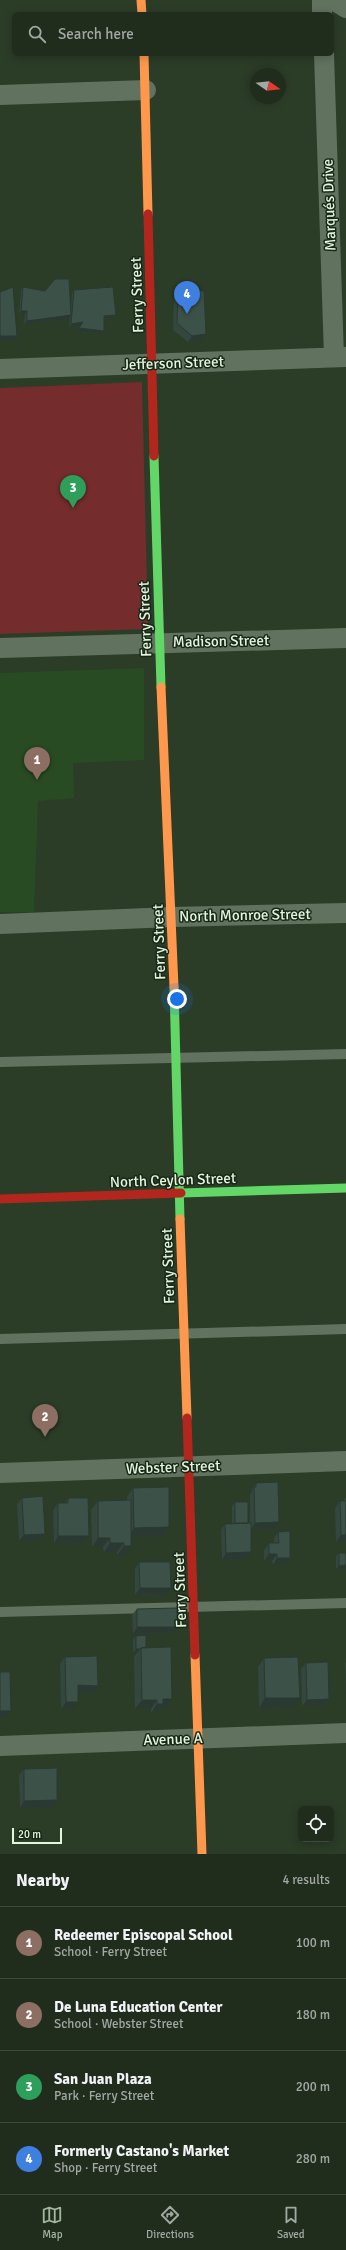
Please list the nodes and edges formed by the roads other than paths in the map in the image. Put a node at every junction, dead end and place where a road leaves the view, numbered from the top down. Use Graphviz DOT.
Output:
graph roads {
  1 [pos="141,0"];
  2 [pos="322,0"];
  3 [pos="333,0"];
  4 [pos="346,8"];
  5 [pos="142,12"];
  6 [pos="322,12"];
  7 [pos="144,56"];
  8 [pos="324,56"];
  9 [pos="146,90"];
  10 [pos="0,94"];
  11 [pos="340,357"];
  12 [pos="153,365"];
  13 [pos="0,369"];
  14 [pos="346,638"];
  15 [pos="159,642"];
  16 [pos="0,648"];
  17 [pos="346,913"];
  18 [pos="172,917"];
  19 [pos="0,924"];
  20 [pos="346,1054"];
  21 [pos="176,1057"];
  22 [pos="0,1062"];
  23 [pos="346,1188"];
  24 [pos="179,1195"];
  25 [pos="0,1199"];
  26 [pos="346,1328"];
  27 [pos="185,1333"];
  28 [pos="0,1339"];
  29 [pos="346,1462"];
  30 [pos="190,1467"];
  31 [pos="0,1473"];
  32 [pos="346,1603"];
  33 [pos="194,1608"];
  34 [pos="0,1612"];
  35 [pos="346,1733"];
  36 [pos="198,1738"];
  37 [pos="0,1746"];
  38 [pos="202,1854"];
  1 -- 5 [label="street"];
  2 -- 6 [label="street"];
  3 -- 4 [label="street"];
  7 -- 9 [label="street, Ferry Street"];
  8 -- 11 [label="street, Marqués Drive"];
  9 -- 10 [label="street"];
  9 -- 12 [label="street, Ferry Street"];
  11 -- 12 [label="street, Jefferson Street"];
  12 -- 13 [label="street, Jefferson Street"];
  12 -- 15 [label="street, Ferry Street"];
  14 -- 15 [label="street, Madison Street"];
  15 -- 16 [label="street, Madison Street"];
  15 -- 18 [label="street, Ferry Street"];
  17 -- 18 [label="street, North Monroe Street"];
  18 -- 19 [label="street, North Monroe Street"];
  18 -- 21 [label="street, Ferry Street"];
  20 -- 21 [label="lane"];
  21 -- 22 [label="lane"];
  21 -- 24 [label="street, Ferry Street"];
  23 -- 24 [label="street, North Ceylon Street"];
  24 -- 25 [label="street, North Ceylon Street"];
  24 -- 27 [label="street, Ferry Street"];
  26 -- 27 [label="lane"];
  27 -- 28 [label="lane"];
  27 -- 30 [label="street, Ferry Street"];
  29 -- 30 [label="street, Webster Street"];
  30 -- 31 [label="street, Webster Street"];
  30 -- 33 [label="street, Ferry Street"];
  32 -- 33 [label="lane"];
  33 -- 34 [label="lane"];
  33 -- 36 [label="street, Ferry Street"];
  35 -- 36 [label="street, Avenue A"];
  36 -- 37 [label="street, Avenue A"];
  36 -- 38 [label="street, Ferry Street"];
}
